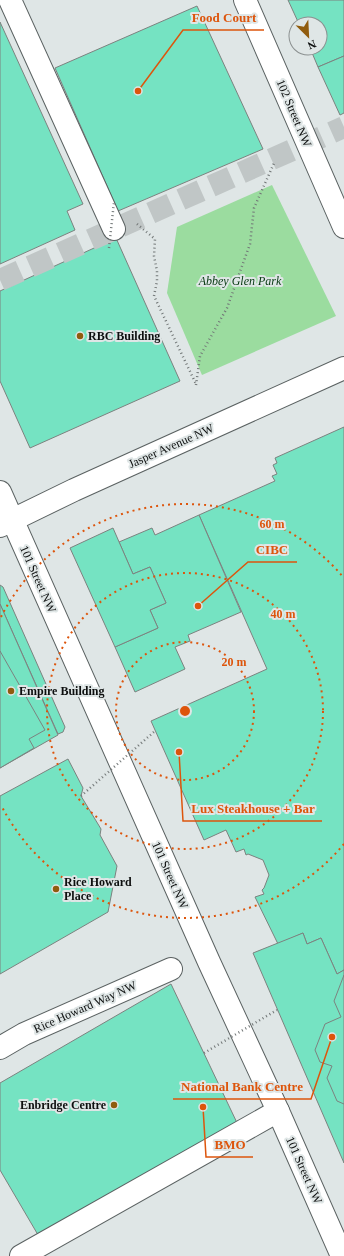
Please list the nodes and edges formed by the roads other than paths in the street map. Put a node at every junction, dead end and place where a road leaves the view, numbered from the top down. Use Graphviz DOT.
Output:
graph roads {
  1 [pos="10,0"];
  2 [pos="245,0"];
  3 [pos="344,227"];
  4 [pos="111,239"];
  5 [pos="344,368"];
  6 [pos="0,492"];
  7 [pos="6,522"];
  8 [pos="171,969"];
  9 [pos="0,1048"];
  10 [pos="278,1111"];
  11 [pos="21,1256"];
  12 [pos="342,1256"];
  1 -- 4 [label="main road"];
  2 -- 3 [label="main road, 102 Street NW"];
  5 -- 7 [label="main road, Jasper Avenue NW"];
  6 -- 7 [label="main road, 101 Street NW"];
  7 -- 10 [label="main road, 101 Street NW"];
  8 -- 9 [label="main road, Rice Howard Way NW"];
  10 -- 11 [label="main road"];
  10 -- 12 [label="main road, 101 Street NW"];
}
